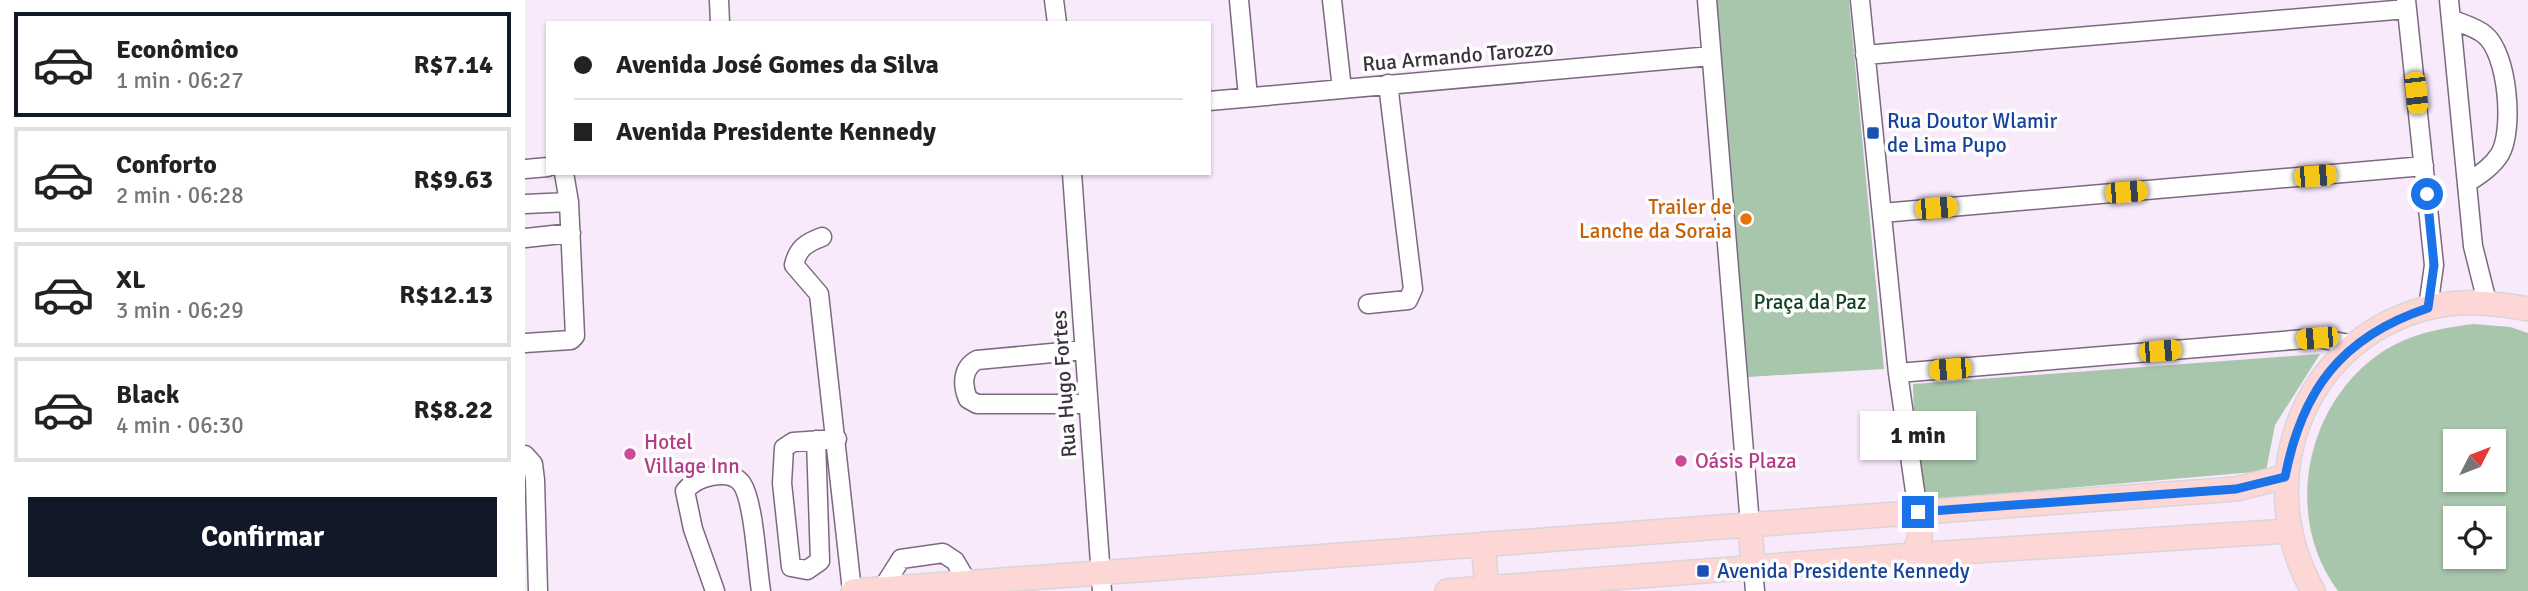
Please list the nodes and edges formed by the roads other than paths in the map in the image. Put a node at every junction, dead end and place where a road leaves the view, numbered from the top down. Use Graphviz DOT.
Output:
graph roads {
  1 [pos="719,0"];
  2 [pos="1054,0"];
  3 [pos="1239,0"];
  4 [pos="1332,0"];
  5 [pos="1707,0"];
  6 [pos="1860,0"];
  7 [pos="2449,0"];
  8 [pos="2407,5"];
  9 [pos="2451,19"];
  10 [pos="720,21"];
  11 [pos="1057,21"];
  12 [pos="1865,55"];
  13 [pos="1711,56"];
  14 [pos="1388,84"];
  15 [pos="1342,89"];
  16 [pos="1248,97"];
  17 [pos="1211,100"];
  18 [pos="2424,166"];
  19 [pos="546,167"];
  20 [pos="525,169"];
  21 [pos="564,175"];
  22 [pos="1073,175"];
  23 [pos="2467,183"];
  24 [pos="569,202"];
  25 [pos="525,204"];
  26 [pos="1882,213"];
  27 [pos="571,233"];
  28 [pos="822,237"];
  29 [pos="525,238"];
  30 [pos="2487,302"];
  31 [pos="1368,304"];
  32 [pos="2428,308"];
  33 [pos="2528,309"];
  34 [pos="525,344"];
  35 [pos="2355,345"];
  36 [pos="1084,350"];
  37 [pos="1898,373"];
  38 [pos="1088,404"];
  39 [pos="837,439"];
  40 [pos="816,440"];
  41 [pos="525,455"];
  42 [pos="2285,477"];
  43 [pos="530,480"];
  44 [pos="1918,512"];
  45 [pos="1750,524"];
  46 [pos="2289,531"];
  47 [pos="532,532"];
  48 [pos="1483,544"];
  49 [pos="1912,555"];
  50 [pos="1753,567"];
  51 [pos="1101,582"];
  52 [pos="968,583"];
  53 [pos="1630,584"];
  54 [pos="1579,586"];
  55 [pos="1487,588"];
  56 [pos="882,589"];
  57 [pos="924,589"];
  58 [pos="538,591"];
  59 [pos="715,591"];
  60 [pos="761,591"];
  61 [pos="853,591"];
  62 [pos="1447,591"];
  63 [pos="1755,591"];
  64 [pos="2313,591"];
  1 -- 10 [label="street"];
  2 -- 11 [label="street"];
  3 -- 16 [label="street"];
  4 -- 15 [label="street"];
  5 -- 13 [label="street"];
  6 -- 12 [label="street"];
  7 -- 9 [label="street"];
  8 -- 12 [label="street"];
  8 -- 18 [label="street"];
  9 -- 23 [label="street"];
  9 -- 23 [label="street"];
  12 -- 26 [label="street"];
  13 -- 14 [label="street, Rua Armando Tarozzo"];
  13 -- 45 [label="street"];
  14 -- 15 [label="street, Rua Armando Tarozzo"];
  14 -- 31 [label="street"];
  15 -- 16 [label="street, Rua Armando Tarozzo"];
  16 -- 17 [label="street, Rua Armando Tarozzo"];
  18 -- 26 [label="street"];
  18 -- 32 [label="street"];
  19 -- 20 [label="street"];
  21 -- 24 [label="street"];
  22 -- 36 [label="street, Rua Hugo Fortes"];
  23 -- 30 [label="street"];
  24 -- 25 [label="street"];
  24 -- 27 [label="street"];
  26 -- 37 [label="street"];
  27 -- 29 [label="street"];
  27 -- 34 [label="street"];
  28 -- 39 [label="street"];
  30 -- 32 [label="main road"];
  30 -- 33 [label="main road"];
  32 -- 35 [label="main road"];
  35 -- 37 [label="street"];
  35 -- 42 [label="main road"];
  36 -- 38 [label="street, Rua Hugo Fortes"];
  36 -- 38 [label="street"];
  37 -- 44 [label="street"];
  38 -- 51 [label="street, Rua Hugo Fortes"];
  39 -- 40 [label="street"];
  39 -- 61 [label="street"];
  40 -- 40 [label="street"];
  41 -- 43 [label="street"];
  42 -- 44 [label="main road"];
  42 -- 46 [label="main road"];
  43 -- 47 [label="street"];
  44 -- 45 [label="main road"];
  44 -- 49 [label="main road"];
  45 -- 48 [label="main road"];
  45 -- 50 [label="main road"];
  46 -- 49 [label="main road"];
  46 -- 64 [label="main road"];
  47 -- 58 [label="street"];
  48 -- 51 [label="main road"];
  48 -- 55 [label="main road"];
  49 -- 50 [label="main road"];
  50 -- 53 [label="main road"];
  50 -- 63 [label="street"];
  51 -- 52 [label="main road"];
  52 -- 56 [label="street"];
  52 -- 57 [label="main road"];
  53 -- 54 [label="main road"];
  54 -- 55 [label="main road"];
  55 -- 62 [label="main road"];
  56 -- 57 [label="main road"];
  56 -- 61 [label="main road"];
  59 -- 60 [label="street"];
}
